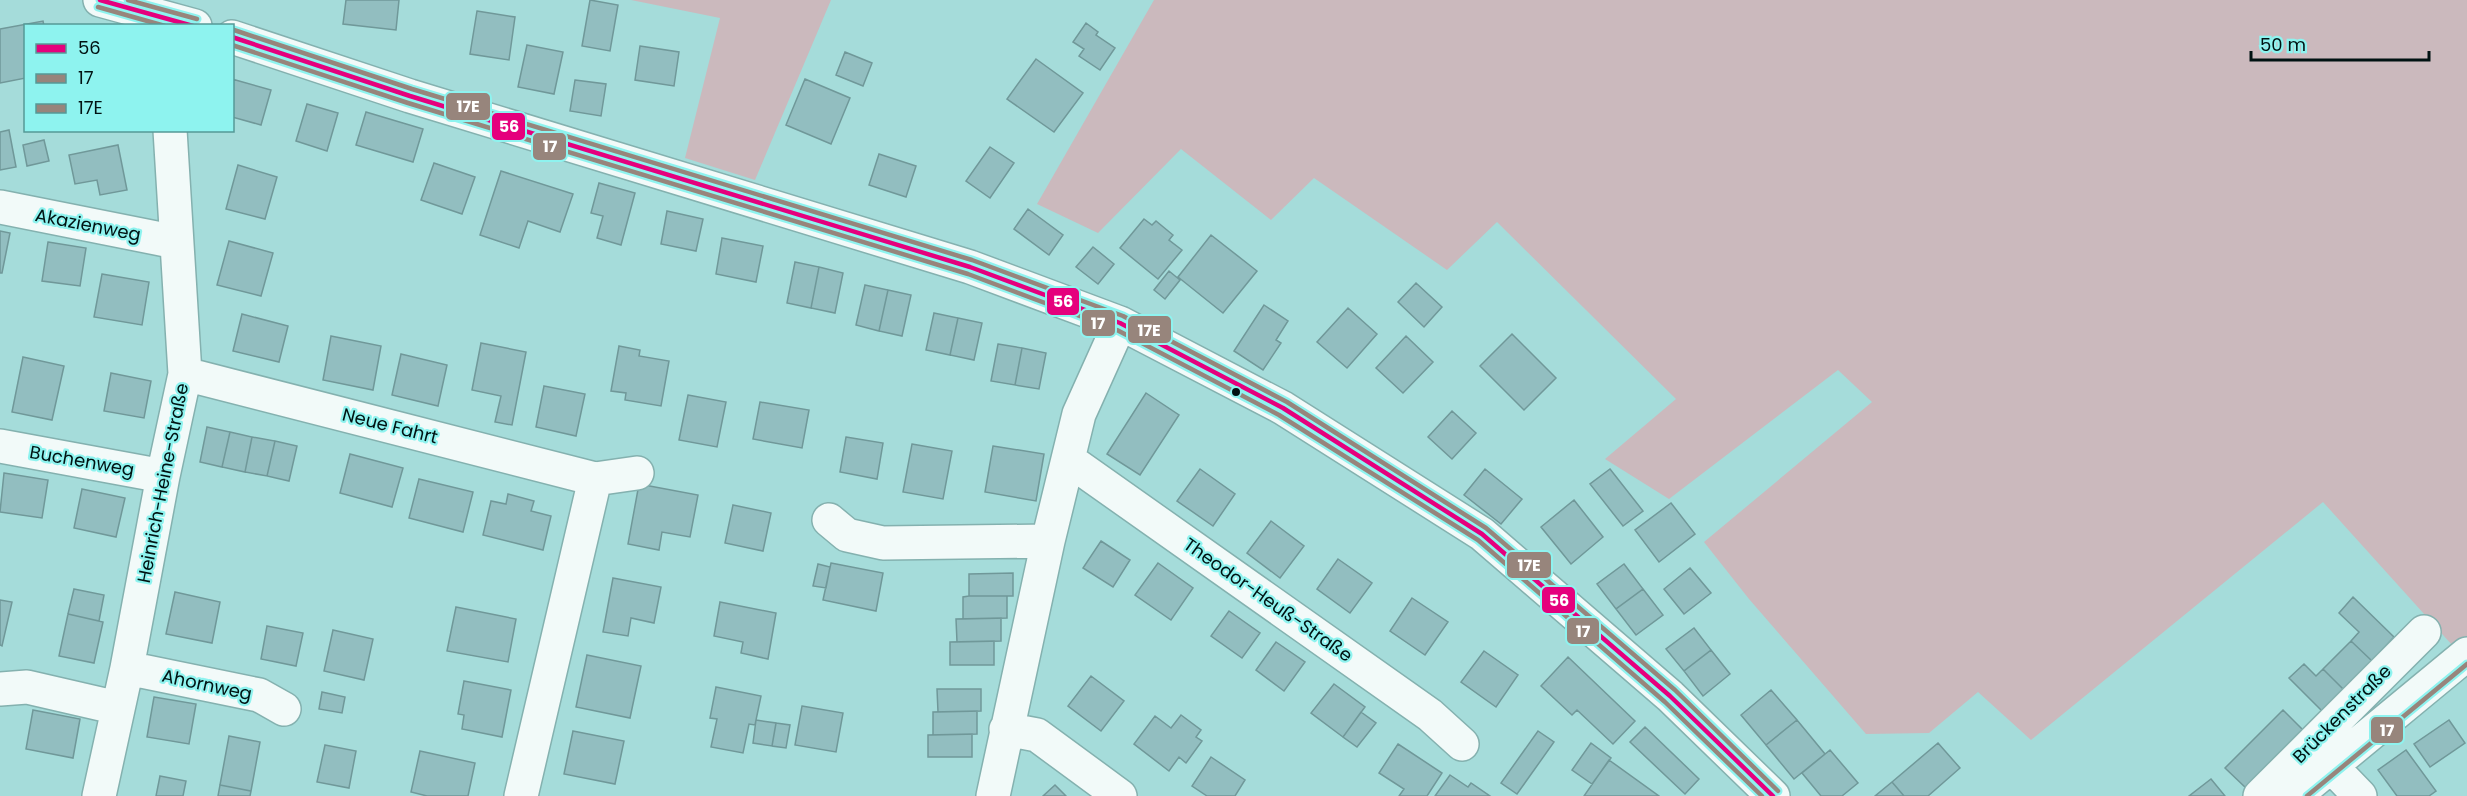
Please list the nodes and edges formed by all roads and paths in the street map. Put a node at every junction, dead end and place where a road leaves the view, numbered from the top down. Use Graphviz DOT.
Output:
graph roads {
  1 [pos="100,0"];
  2 [pos="189,24"];
  3 [pos="234,39"];
  4 [pos="170,132"];
  5 [pos="0,207"];
  6 [pos="176,242"];
  7 [pos="1120,323"];
  8 [pos="185,374"];
  9 [pos="0,446"];
  10 [pos="1070,460"];
  11 [pos="637,473"];
  12 [pos="163,476"];
  13 [pos="595,479"];
  14 [pos="829,520"];
  15 [pos="1048,542"];
  16 [pos="2424,632"];
  17 [pos="2467,654"];
  18 [pos="128,668"];
  19 [pos="0,689"];
  20 [pos="118,708"];
  21 [pos="284,709"];
  22 [pos="1006,729"];
  23 [pos="1462,744"];
  24 [pos="2331,766"];
  25 [pos="99,796"];
  26 [pos="521,796"];
  27 [pos="993,796"];
  28 [pos="1120,796"];
  29 [pos="1773,796"];
  30 [pos="2260,796"];
  31 [pos="2295,796"];
  32 [pos="2360,796"];
  1 -- 2 [label="street"];
  3 -- 7 [label="street"];
  4 -- 6 [label="street, Heinrich-Heine-Straße"];
  5 -- 6 [label="street, Akazienweg"];
  6 -- 8 [label="street, Heinrich-Heine-Straße"];
  7 -- 10 [label="street"];
  7 -- 29 [label="street"];
  8 -- 12 [label="street, Heinrich-Heine-Straße"];
  8 -- 13 [label="street, Neue Fahrt"];
  9 -- 12 [label="street, Buchenweg"];
  10 -- 15 [label="street"];
  10 -- 23 [label="street, Theodor-Heuß-Straße"];
  11 -- 13 [label="street, Neue Fahrt"];
  12 -- 18 [label="street, Heinrich-Heine-Straße"];
  13 -- 26 [label="street"];
  14 -- 15 [label="street"];
  15 -- 22 [label="street"];
  16 -- 30 [label="street, Brückenstraße"];
  17 -- 24 [label="street"];
  18 -- 20 [label="street, Heinrich-Heine-Straße"];
  18 -- 21 [label="street, Ahornweg"];
  19 -- 20 [label="street"];
  20 -- 25 [label="street, Heinrich-Heine-Straße"];
  22 -- 27 [label="street"];
  22 -- 28 [label="street"];
  24 -- 31 [label="street"];
  24 -- 32 [label="street"];
}
